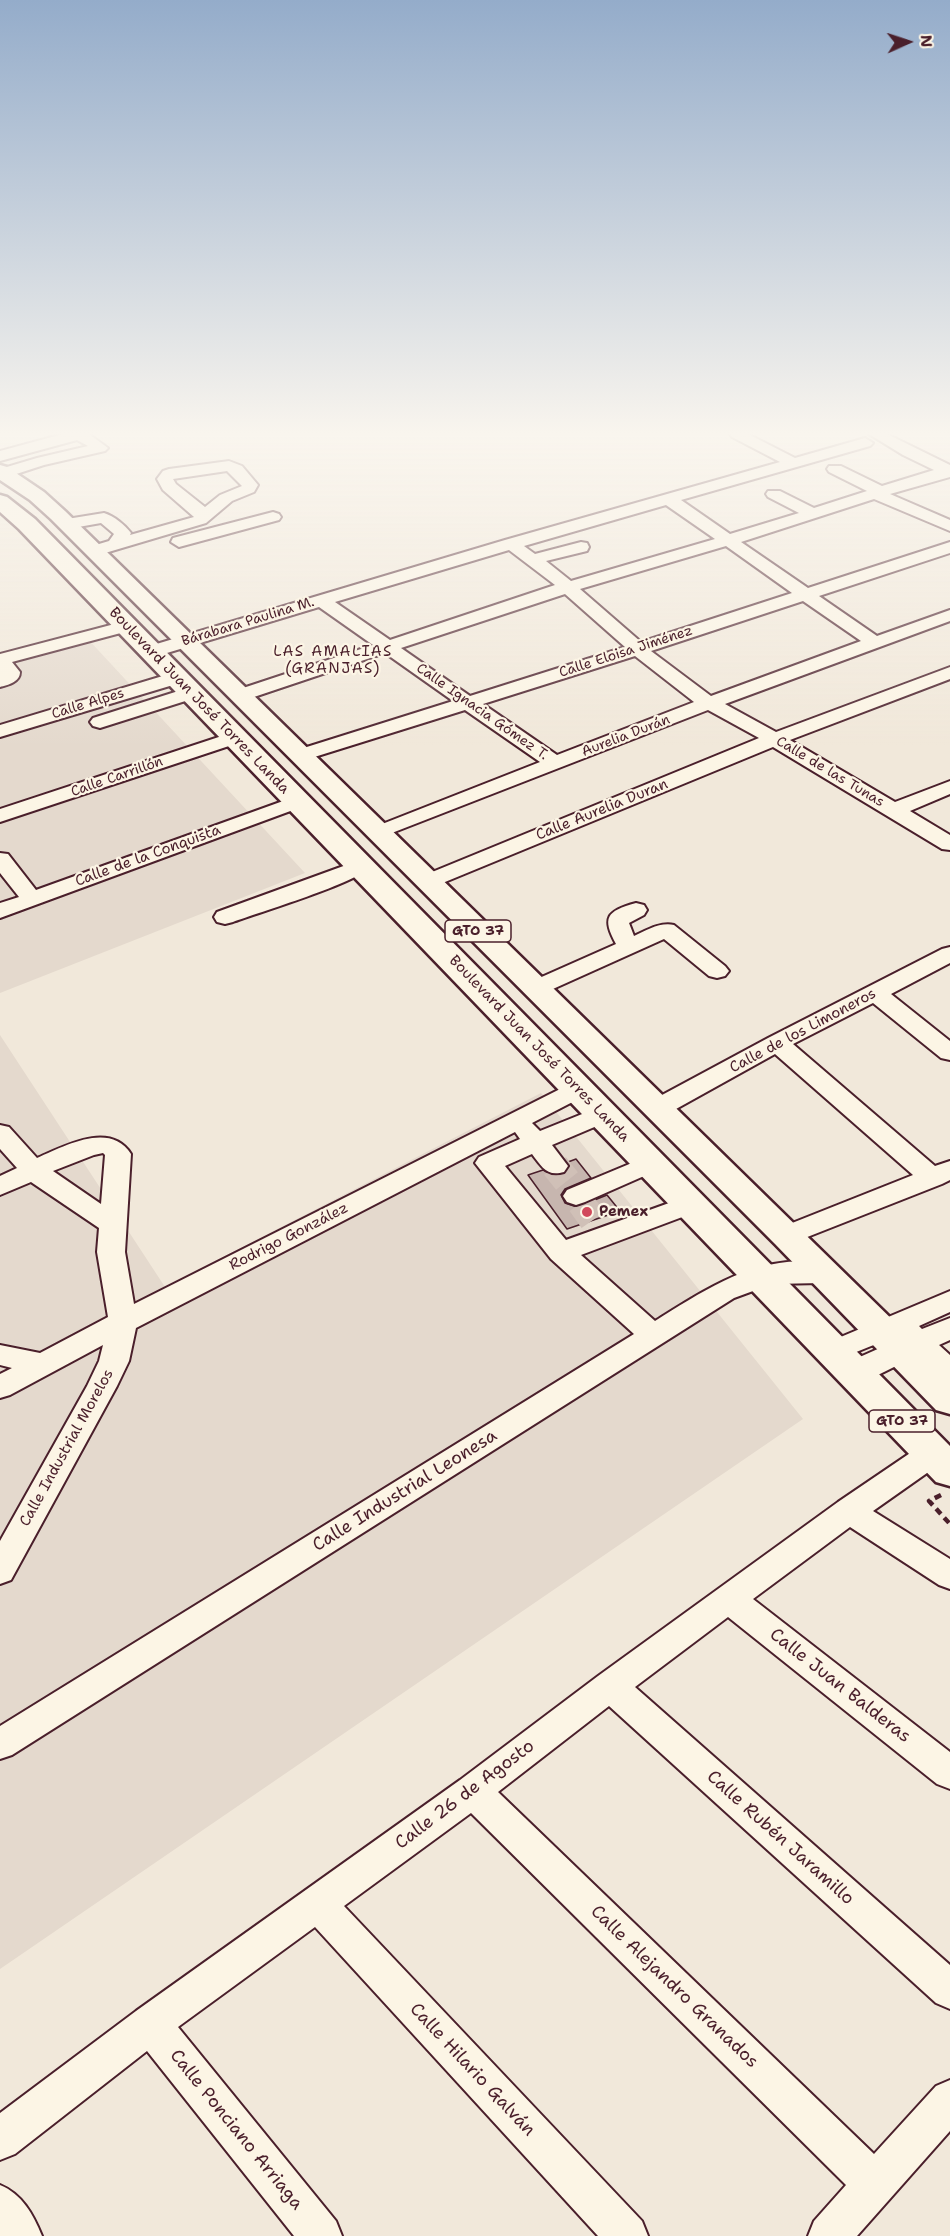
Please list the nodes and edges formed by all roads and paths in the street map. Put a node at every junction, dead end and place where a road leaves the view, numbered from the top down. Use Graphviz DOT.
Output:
graph roads {
  1 [pos="41,538"];
  2 [pos="93,538"];
  3 [pos="126,538"];
  4 [pos="141,538"];
  5 [pos="161,538"];
  6 [pos="531,538"];
  7 [pos="734,538"];
  8 [pos="729,540"];
  9 [pos="511,544"];
  10 [pos="581,547"];
  11 [pos="950,547"];
  12 [pos="110,548"];
  13 [pos="746,552"];
  14 [pos="534,559"];
  15 [pos="674,573"];
  16 [pos="568,587"];
  17 [pos="804,595"];
  18 [pos="320,600"];
  19 [pos="950,615"];
  20 [pos="126,626"];
  21 [pos="185,641"];
  22 [pos="874,642"];
  23 [pos="388,646"];
  24 [pos="638,649"];
  25 [pos="150,651"];
  26 [pos="0,661"];
  27 [pos="950,673"];
  28 [pos="0,681"];
  29 [pos="183,686"];
  30 [pos="241,695"];
  31 [pos="468,702"];
  32 [pos="710,703"];
  33 [pos="100,722"];
  34 [pos="0,731"];
  35 [pos="234,738"];
  36 [pos="775,739"];
  37 [pos="301,755"];
  38 [pos="555,763"];
  39 [pos="950,787"];
  40 [pos="297,802"];
  41 [pos="894,810"];
  42 [pos="0,816"];
  43 [pos="379,832"];
  44 [pos="950,844"];
  45 [pos="0,859"];
  46 [pos="360,866"];
  47 [pos="428,882"];
  48 [pos="32,899"];
  49 [pos="0,910"];
  50 [pos="636,910"];
  51 [pos="225,917"];
  52 [pos="628,945"];
  53 [pos="950,954"];
  54 [pos="717,971"];
  55 [pos="536,988"];
  56 [pos="876,993"];
  57 [pos="777,1043"];
  58 [pos="950,1053"];
  59 [pos="579,1089"];
  60 [pos="658,1108"];
  61 [pos="602,1114"];
  62 [pos="519,1120"];
  63 [pos="0,1133"];
  64 [pos="536,1143"];
  65 [pos="453,1154"];
  66 [pos="488,1163"];
  67 [pos="651,1163"];
  68 [pos="34,1171"];
  69 [pos="942,1174"];
  70 [pos="0,1186"];
  71 [pos="579,1200"];
  72 [pos="692,1204"];
  73 [pos="111,1222"];
  74 [pos="787,1236"];
  75 [pos="561,1252"];
  76 [pos="822,1273"];
  77 [pos="760,1275"];
  78 [pos="950,1301"];
  79 [pos="123,1322"];
  80 [pos="950,1328"];
  81 [pos="654,1336"];
  82 [pos="899,1337"];
  83 [pos="0,1354"];
  84 [pos="844,1362"];
  85 [pos="44,1364"];
  86 [pos="950,1373"];
  87 [pos="0,1388"];
  88 [pos="950,1400"];
  89 [pos="938,1475"];
  90 [pos="849,1511"];
  91 [pos="950,1524"];
  92 [pos="0,1571"];
  93 [pos="950,1576"];
  94 [pos="730,1599"];
  95 [pos="610,1686"];
  96 [pos="0,1744"];
  97 [pos="950,1773"];
  98 [pos="473,1791"];
  99 [pos="317,1904"];
  100 [pos="950,1990"];
  101 [pos="150,2024"];
  102 [pos="950,2100"];
  103 [pos="0,2139"];
  104 [pos="875,2184"];
  105 [pos="0,2206"];
  106 [pos="21,2236"];
  107 [pos="321,2236"];
  108 [pos="627,2236"];
  109 [pos="829,2236"];
  1 -- 20 [label="main road, Boulevard Juan José Torres Landa / GTO 37"];
  2 -- 12 [label="main road, Boulevard Juan José Torres Landa / GTO 37"];
  3 -- 12 [label="street"];
  4 -- 12 [label="street"];
  5 -- 12 [label="street"];
  6 -- 9 [label="street, Bárabara Paulina M."];
  7 -- 8 [label="street"];
  8 -- 13 [label="street"];
  8 -- 16 [label="street"];
  9 -- 14 [label="street, Calle de las Tunas"];
  9 -- 18 [label="street, Bárabara Paulina M."];
  10 -- 14 [label="street"];
  11 -- 17 [label="street, Calle Eloisa Jiménez"];
  12 -- 21 [label="main road, Boulevard Juan José Torres Landa / GTO 37"];
  13 -- 15 [label="street"];
  13 -- 17 [label="street"];
  14 -- 16 [label="street, Calle de las Tunas"];
  16 -- 23 [label="street"];
  16 -- 24 [label="street, Calle de las Tunas"];
  17 -- 22 [label="street"];
  17 -- 24 [label="street, Calle Eloisa Jiménez"];
  18 -- 21 [label="street, Bárabara Paulina M."];
  18 -- 23 [label="street, Calle Ignacia Gómez T."];
  19 -- 22 [label="street, Aurelia Durán"];
  20 -- 25 [label="main road, Boulevard Juan José Torres Landa / GTO 37"];
  20 -- 26 [label="street"];
  21 -- 25 [label="street, Bárabara Paulina M."];
  21 -- 30 [label="main road, Boulevard Juan José Torres Landa / GTO 37"];
  22 -- 32 [label="street, Aurelia Durán"];
  23 -- 30 [label="street"];
  23 -- 31 [label="street, Calle Ignacia Gómez T."];
  24 -- 31 [label="street, Calle Eloisa Jiménez"];
  24 -- 32 [label="street, Calle de las Tunas"];
  25 -- 29 [label="main road, Boulevard Juan José Torres Landa / GTO 37"];
  26 -- 28 [label="street"];
  27 -- 36 [label="street, Calle Aurelia Duran"];
  29 -- 33 [label="street"];
  29 -- 34 [label="street, Calle Alpes"];
  29 -- 35 [label="main road, Boulevard Juan José Torres Landa / GTO 37"];
  30 -- 37 [label="main road, Boulevard Juan José Torres Landa / GTO 37"];
  31 -- 37 [label="street, Calle Eloisa Jiménez"];
  31 -- 38 [label="street, Calle Ignacia Gómez T."];
  32 -- 36 [label="street, Calle de las Tunas"];
  32 -- 38 [label="street, Aurelia Durán"];
  35 -- 40 [label="main road, Boulevard Juan José Torres Landa / GTO 37"];
  35 -- 42 [label="street, Calle Carrillón"];
  36 -- 41 [label="street, Calle de las Tunas"];
  36 -- 47 [label="street, Calle Aurelia Duran"];
  37 -- 43 [label="main road, Boulevard Juan José Torres Landa / GTO 37"];
  38 -- 43 [label="street, Aurelia Durán"];
  39 -- 41 [label="street"];
  40 -- 46 [label="main road, Boulevard Juan José Torres Landa / GTO 37"];
  40 -- 48 [label="street, Calle de la Conquista"];
  41 -- 44 [label="street, Calle de las Tunas"];
  43 -- 47 [label="main road, Boulevard Juan José Torres Landa / GTO 37"];
  45 -- 48 [label="street"];
  46 -- 51 [label="street"];
  46 -- 59 [label="main road, Boulevard Juan José Torres Landa / GTO 37"];
  47 -- 55 [label="main road, Boulevard Juan José Torres Landa / GTO 37"];
  48 -- 49 [label="street, Calle de la Conquista"];
  50 -- 52 [label="street"];
  52 -- 54 [label="street"];
  52 -- 55 [label="street"];
  53 -- 56 [label="street, Calle de los Limoneros"];
  55 -- 60 [label="main road, Boulevard Juan José Torres Landa / GTO 37"];
  56 -- 57 [label="street, Calle de los Limoneros"];
  56 -- 58 [label="street"];
  57 -- 60 [label="street, Calle de los Limoneros"];
  57 -- 69 [label="street"];
  59 -- 61 [label="main road, Boulevard Juan José Torres Landa / GTO 37"];
  59 -- 62 [label="street, Rodrigo González"];
  60 -- 74 [label="main road, Boulevard Juan José Torres Landa / GTO 37"];
  61 -- 64 [label="street"];
  61 -- 67 [label="main road, Boulevard Juan José Torres Landa / GTO 37"];
  62 -- 64 [label="street"];
  62 -- 65 [label="street, Rodrigo González"];
  63 -- 68 [label="street"];
  64 -- 66 [label="street"];
  64 -- 71 [label="street"];
  65 -- 66 [label="street"];
  65 -- 79 [label="street, Rodrigo González"];
  66 -- 75 [label="street"];
  67 -- 71 [label="street"];
  67 -- 72 [label="main road, Boulevard Juan José Torres Landa / GTO 37"];
  68 -- 70 [label="street"];
  68 -- 73 [label="street"];
  68 -- 73 [label="street"];
  69 -- 74 [label="street"];
  71 -- 72 [label="street"];
  71 -- 75 [label="street"];
  72 -- 77 [label="main road, Boulevard Juan José Torres Landa / GTO 37"];
  73 -- 79 [label="street"];
  74 -- 76 [label="main road, Boulevard Juan José Torres Landa / GTO 37"];
  75 -- 81 [label="street"];
  76 -- 77 [label="street, Calle Industrial Leonesa"];
  76 -- 82 [label="main road, Boulevard Juan José Torres Landa / GTO 37"];
  77 -- 81 [label="street, Calle Industrial Leonesa"];
  77 -- 84 [label="main road, Boulevard Juan José Torres Landa / GTO 37"];
  78 -- 82 [label="street"];
  79 -- 85 [label="street, Rodrigo González"];
  79 -- 92 [label="street, Calle Industrial Morelos"];
  80 -- 82 [label="street"];
  81 -- 96 [label="street, Calle Industrial Leonesa"];
  82 -- 84 [label="street"];
  82 -- 86 [label="street"];
  82 -- 88 [label="main road, Boulevard Juan José Torres Landa / GTO 37"];
  83 -- 85 [label="street"];
  84 -- 89 [label="main road, Boulevard Juan José Torres Landa / GTO 37"];
  85 -- 87 [label="street, Rodrigo González"];
  89 -- 90 [label="street, Calle 26 de Agosto"];
  89 -- 91 [label="path"];
  90 -- 93 [label="street"];
  90 -- 94 [label="street, Calle 26 de Agosto"];
  94 -- 95 [label="street, Calle 26 de Agosto"];
  94 -- 97 [label="street, Calle Juan Balderas"];
  95 -- 98 [label="street, Calle 26 de Agosto"];
  95 -- 100 [label="street, Calle Rubén Jaramillo"];
  98 -- 99 [label="street, Calle 26 de Agosto"];
  98 -- 104 [label="street, Calle Alejandro Granados"];
  99 -- 101 [label="street, Calle 26 de Agosto"];
  99 -- 108 [label="street, Calle Hilario Galván"];
  101 -- 103 [label="street, Calle 26 de Agosto"];
  101 -- 107 [label="street, Calle Ponciano Arriaga"];
  102 -- 104 [label="street"];
  104 -- 109 [label="street"];
  105 -- 106 [label="street"];
}
